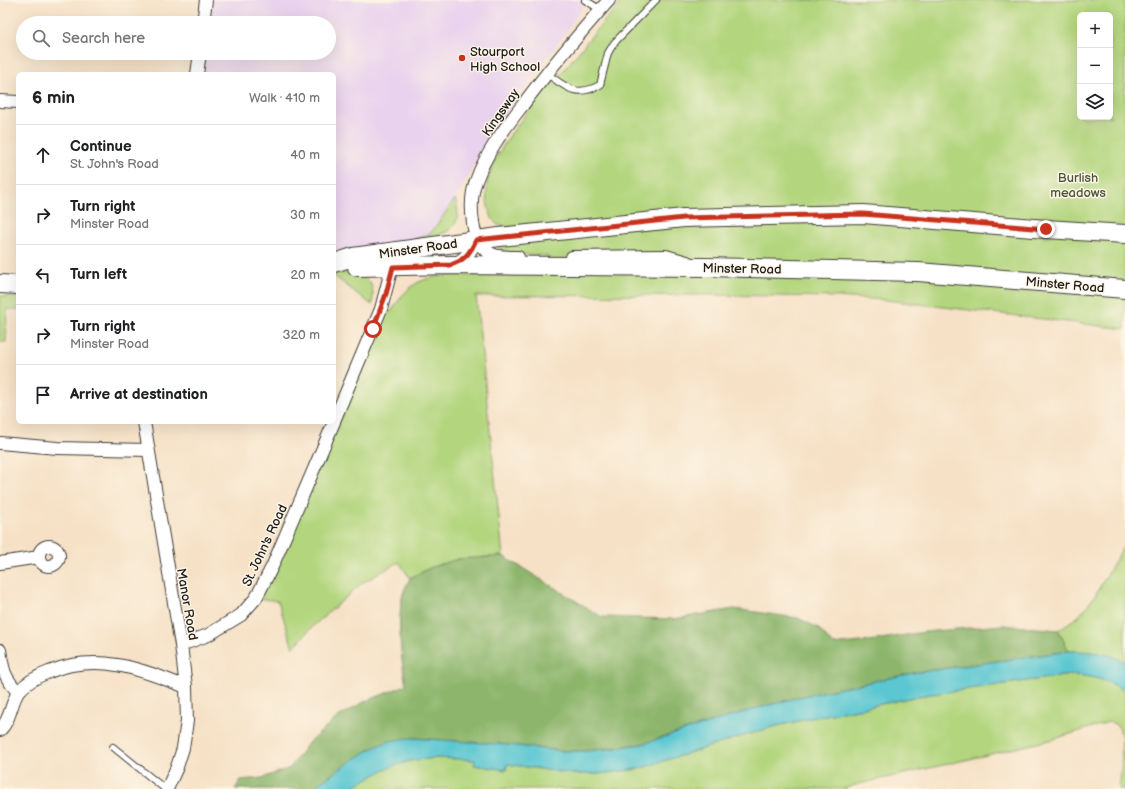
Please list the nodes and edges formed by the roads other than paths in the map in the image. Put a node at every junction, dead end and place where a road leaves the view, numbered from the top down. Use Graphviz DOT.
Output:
graph roads {
  1 [pos="206,0"];
  2 [pos="585,0"];
  3 [pos="610,0"];
  4 [pos="656,0"];
  5 [pos="601,10"];
  6 [pos="204,16"];
  7 [pos="199,60"];
  8 [pos="197,72"];
  9 [pos="546,73"];
  10 [pos="0,101"];
  11 [pos="16,102"];
  12 [pos="1125,234"];
  13 [pos="476,240"];
  14 [pos="394,259"];
  15 [pos="336,263"];
  16 [pos="451,265"];
  17 [pos="706,267"];
  18 [pos="0,284"];
  19 [pos="16,286"];
  20 [pos="1125,289"];
  21 [pos="336,416"];
  22 [pos="144,424"];
  23 [pos="333,424"];
  24 [pos="0,443"];
  25 [pos="148,450"];
  26 [pos="39,557"];
  27 [pos="0,563"];
  28 [pos="181,645"];
  29 [pos="0,650"];
  30 [pos="186,687"];
  31 [pos="18,692"];
  32 [pos="0,730"];
  33 [pos="113,747"];
  34 [pos="166,789"];
  1 -- 6 [label="street"];
  2 -- 5 [label="lane"];
  3 -- 5 [label="street, Kingsway"];
  4 -- 9 [label="lane"];
  5 -- 9 [label="street, Kingsway"];
  7 -- 8 [label="street"];
  9 -- 13 [label="street, Kingsway"];
  10 -- 11 [label="street"];
  12 -- 13 [label="main road, Minster Road"];
  13 -- 14 [label="main road, Minster Road"];
  13 -- 16 [label="street"];
  13 -- 17 [label="street"];
  14 -- 15 [label="main road, Minster Road"];
  14 -- 16 [label="main road, Minster Road"];
  14 -- 21 [label="street, St. John's Road"];
  16 -- 17 [label="main road, Minster Road"];
  17 -- 20 [label="main road, Minster Road"];
  18 -- 19 [label="main road"];
  22 -- 25 [label="street, Manor Road"];
  23 -- 28 [label="street, St. John's Road"];
  24 -- 25 [label="street"];
  25 -- 28 [label="street, Manor Road"];
  26 -- 27 [label="street"];
  28 -- 30 [label="street, Manor Road"];
  29 -- 31 [label="street"];
  30 -- 31 [label="street"];
  30 -- 34 [label="street, Manor Road"];
  31 -- 32 [label="street"];
  33 -- 34 [label="lane"];
}
